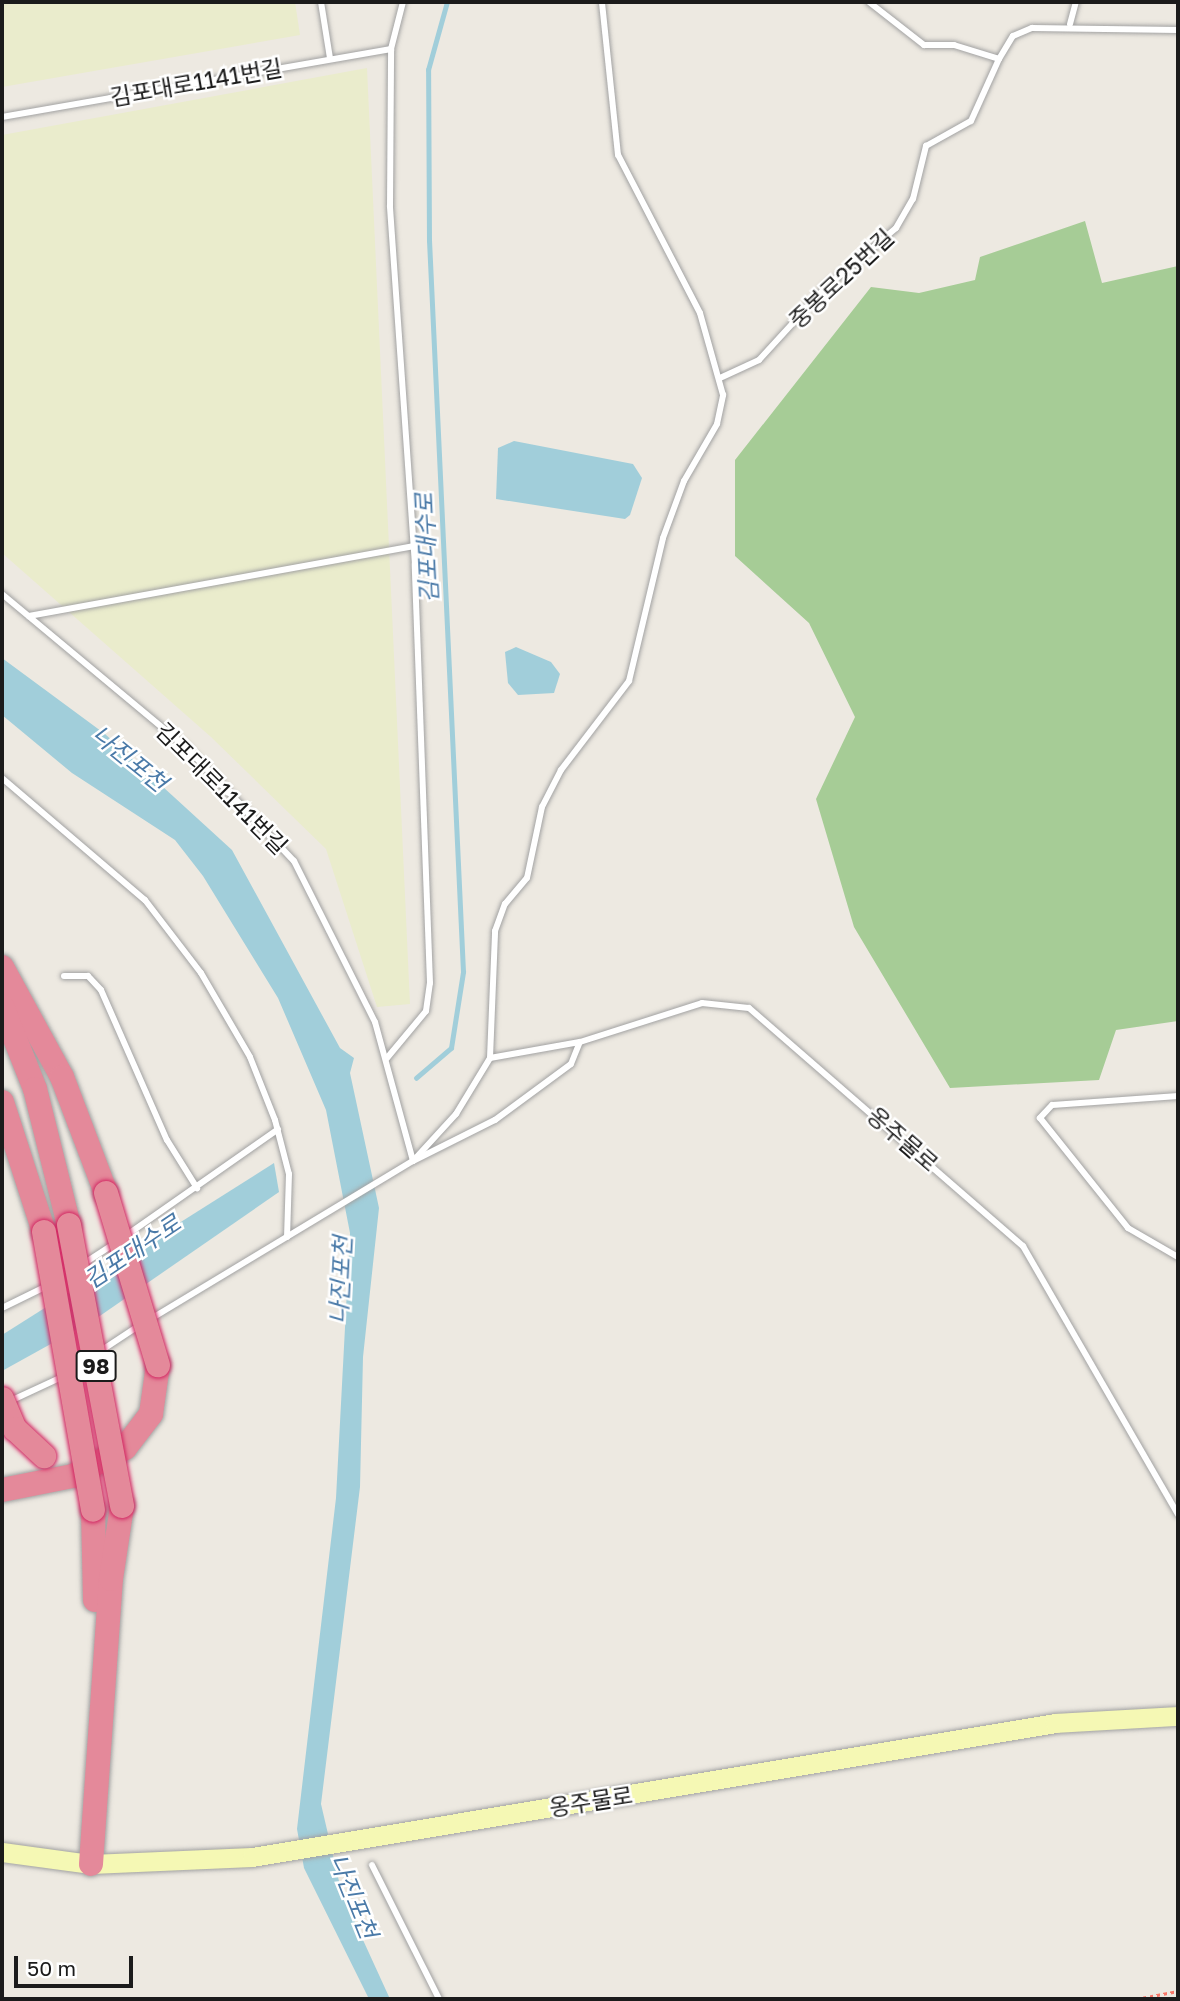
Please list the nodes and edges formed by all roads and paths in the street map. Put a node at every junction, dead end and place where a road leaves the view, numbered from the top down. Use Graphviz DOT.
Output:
graph roads {
  1 [pos="321,2"];
  2 [pos="403,2"];
  3 [pos="602,2"];
  4 [pos="869,2"];
  5 [pos="1076,2"];
  6 [pos="1070,24"];
  7 [pos="1178,30"];
  8 [pos="391,49"];
  9 [pos="330,58"];
  10 [pos="999,59"];
  11 [pos="2,117"];
  12 [pos="720,378"];
  13 [pos="413,547"];
  14 [pos="2,594"];
  15 [pos="29,616"];
  16 [pos="2,778"];
  17 [pos="2,967"];
  18 [pos="64,976"];
  19 [pos="2,1006"];
  20 [pos="580,1042"];
  21 [pos="387,1058"];
  22 [pos="490,1058"];
  23 [pos="1178,1096"];
  24 [pos="2,1102"];
  25 [pos="278,1129"];
  26 [pos="414,1161"];
  27 [pos="197,1188"];
  28 [pos="287,1237"];
  29 [pos="1178,1257"];
  30 [pos="2,1308"];
  31 [pos="2,1401"];
  32 [pos="102,1465"];
  33 [pos="2,1490"];
  34 [pos="1178,1514"];
  35 [pos="1178,1716"];
  36 [pos="2,1852"];
  37 [pos="83,1863"];
  38 [pos="372,1865"];
  39 [pos="1178,1991"];
  40 [pos="439,1999"];
  41 [pos="1136,1999"];
  1 -- 9 [label="lane"];
  2 -- 8 [label="lane"];
  3 -- 12 [label="lane"];
  4 -- 10 [label="lane"];
  5 -- 6 [label="lane"];
  6 -- 7 [label="lane, 중봉로25번길"];
  6 -- 10 [label="lane, 중봉로25번길"];
  8 -- 9 [label="lane, 김포대로1141번길"];
  8 -- 13 [label="lane"];
  9 -- 11 [label="lane, 김포대로1141번길"];
  10 -- 12 [label="lane, 중봉로25번길"];
  12 -- 22 [label="lane"];
  13 -- 15 [label="lane"];
  13 -- 21 [label="lane"];
  14 -- 15 [label="lane, 김포대로1141번길"];
  15 -- 21 [label="lane, 김포대로1141번길"];
  16 -- 25 [label="lane"];
  17 -- 32 [label="highway, bridge"];
  18 -- 27 [label="lane"];
  19 -- 37 [label="highway, 98, bridge"];
  20 -- 22 [label="lane, 옹주물로"];
  20 -- 26 [label="lane"];
  20 -- 34 [label="lane, 옹주물로"];
  21 -- 26 [label="lane, 김포대로1141번길"];
  22 -- 26 [label="lane"];
  23 -- 29 [label="lane"];
  24 -- 37 [label="highway, 98, bridge"];
  25 -- 27 [label="lane"];
  25 -- 28 [label="lane"];
  26 -- 28 [label="lane"];
  27 -- 30 [label="lane"];
  28 -- 31 [label="lane"];
  31 -- 32 [label="highway, bridge"];
  32 -- 33 [label="highway"];
  35 -- 37 [label="street, 옹주물로"];
  36 -- 37 [label="street, 옹주물로"];
  38 -- 40 [label="lane"];
  39 -- 41 [label="path"];
}
